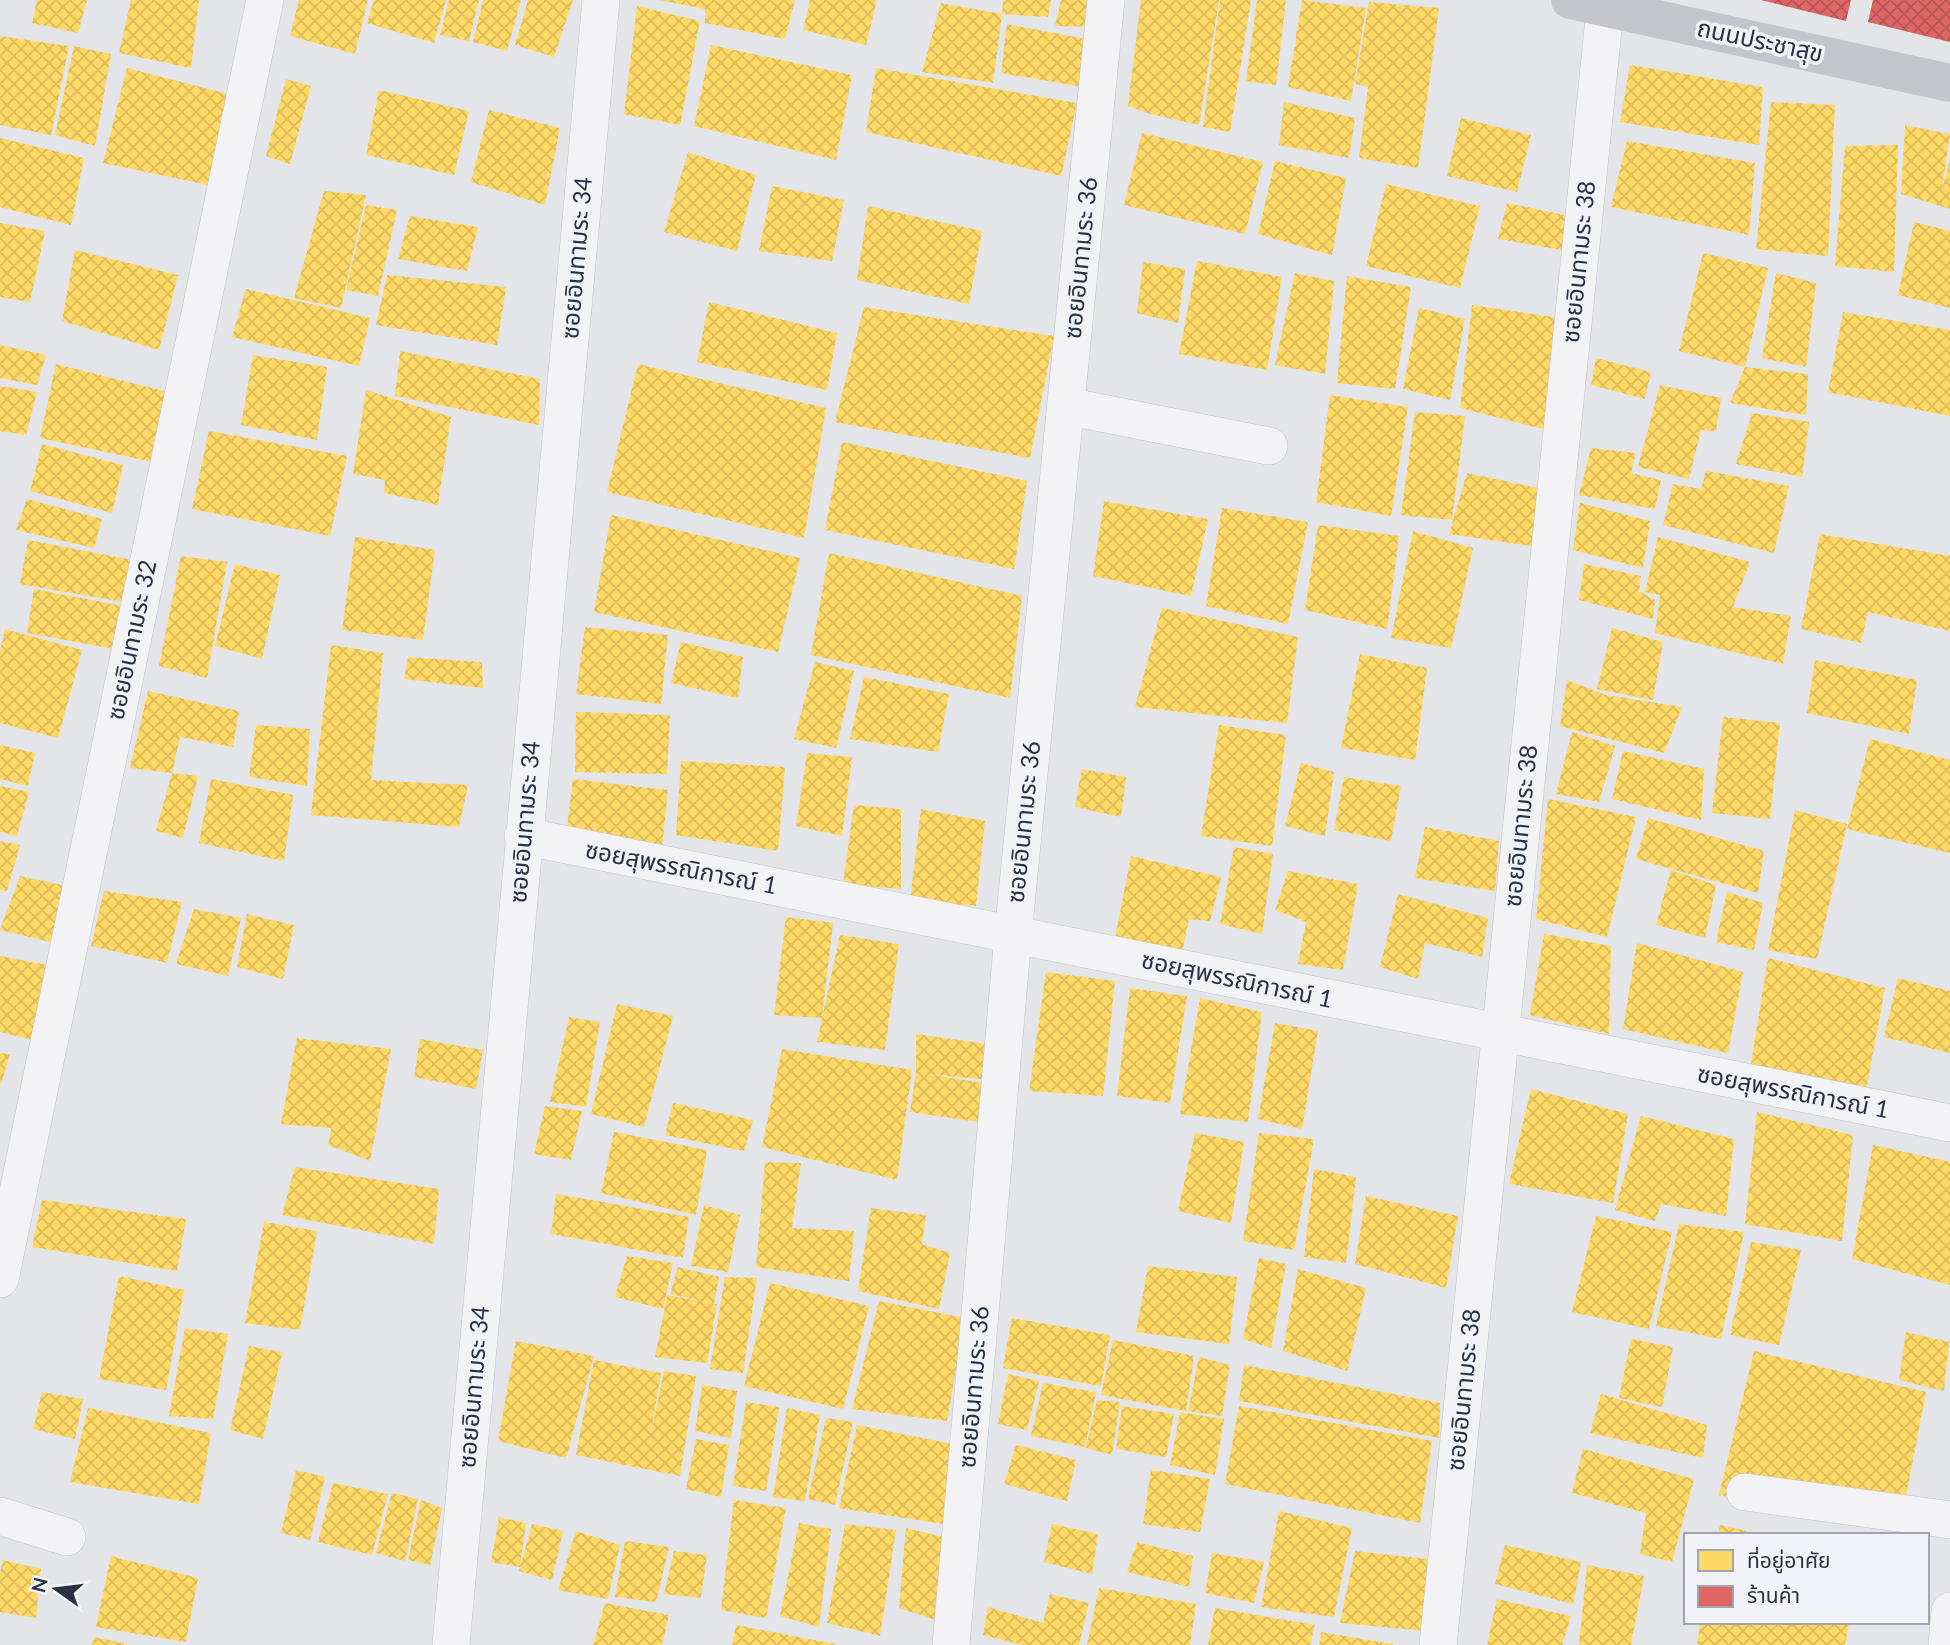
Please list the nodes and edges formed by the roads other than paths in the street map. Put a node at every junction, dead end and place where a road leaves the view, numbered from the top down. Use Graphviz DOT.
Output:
graph roads {
  1 [pos="265,0"];
  2 [pos="601,0"];
  3 [pos="1106,0"];
  4 [pos="1593,2"];
  5 [pos="1950,83"];
  6 [pos="1066,406"];
  7 [pos="1269,446"];
  8 [pos="523,836"];
  9 [pos="1013,935"];
  10 [pos="1500,1034"];
  11 [pos="1950,1123"];
  12 [pos="0,1279"];
  13 [pos="1745,1492"];
  14 [pos="0,1516"];
  15 [pos="1950,1520"];
  16 [pos="67,1537"];
  17 [pos="1950,1611"];
  18 [pos="451,1645"];
  19 [pos="951,1645"];
  20 [pos="1438,1645"];
  21 [pos="1947,1645"];
  1 -- 12 [label="street, ซอยอินทามระ 32"];
  2 -- 8 [label="street, ซอยอินทามระ 34"];
  3 -- 6 [label="street, ซอยอินทามระ 36"];
  4 -- 5 [label="street, ถนนประชาสุข"];
  4 -- 10 [label="street, ซอยอินทามระ 38"];
  6 -- 7 [label="street"];
  6 -- 9 [label="street, ซอยอินทามระ 36"];
  8 -- 9 [label="street, ซอยสุพรรณิการณ์ 1"];
  8 -- 18 [label="street, ซอยอินทามระ 34"];
  9 -- 10 [label="street, ซอยสุพรรณิการณ์ 1"];
  9 -- 19 [label="street, ซอยอินทามระ 36"];
  10 -- 11 [label="street, ซอยสุพรรณิการณ์ 1"];
  10 -- 20 [label="street, ซอยอินทามระ 38"];
  13 -- 15 [label="street"];
  14 -- 16 [label="street"];
  17 -- 21 [label="street"];
}
